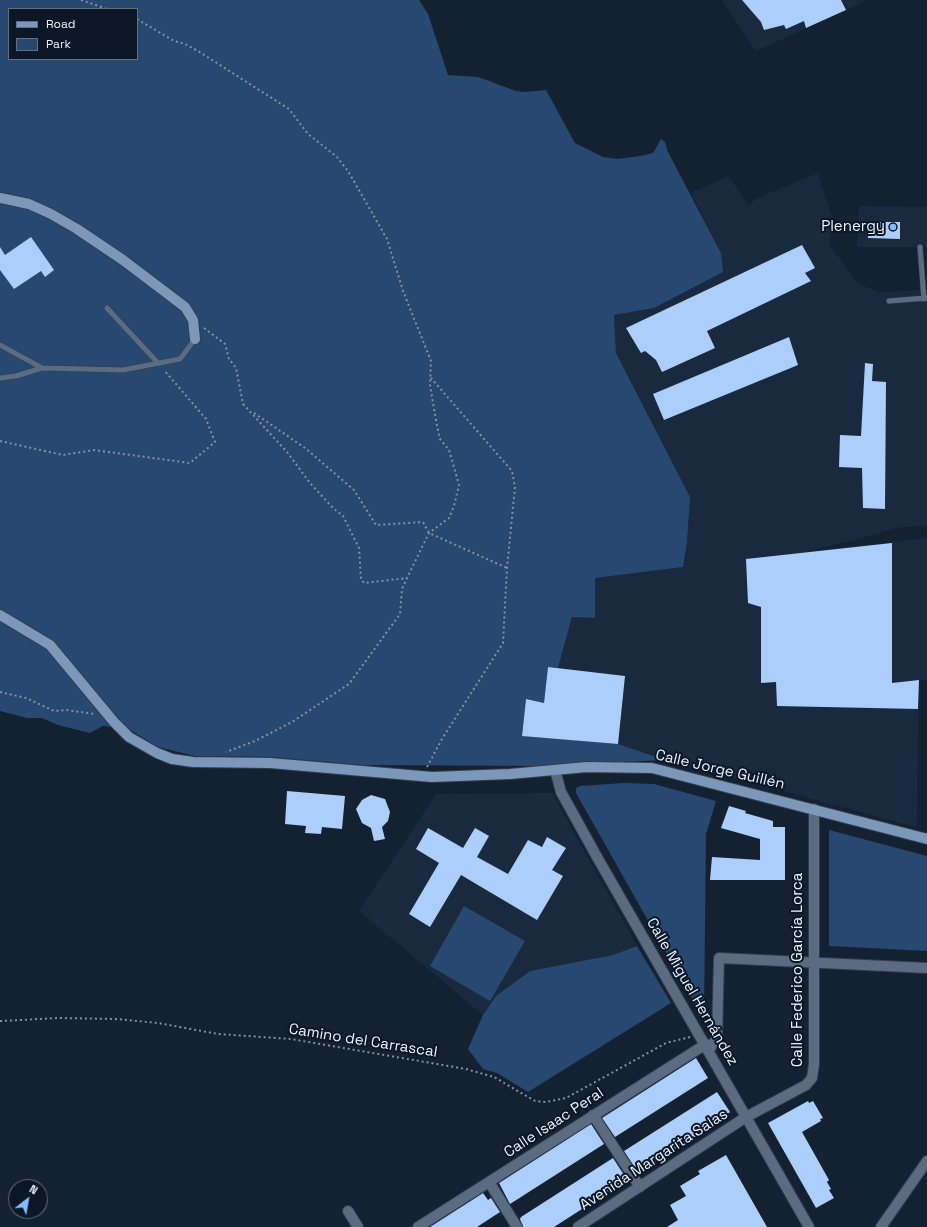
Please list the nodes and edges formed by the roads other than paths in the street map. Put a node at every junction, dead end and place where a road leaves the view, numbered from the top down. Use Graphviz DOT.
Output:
graph roads {
  1 [pos="0,198"];
  2 [pos="920,247"];
  3 [pos="925,298"];
  4 [pos="888,301"];
  5 [pos="107,308"];
  6 [pos="195,339"];
  7 [pos="0,345"];
  8 [pos="158,363"];
  9 [pos="42,368"];
  10 [pos="0,378"];
  11 [pos="0,614"];
  12 [pos="554,770"];
  13 [pos="814,809"];
  14 [pos="927,839"];
  15 [pos="813,961"];
  16 [pos="927,968"];
  17 [pos="705,1043"];
  18 [pos="593,1115"];
  19 [pos="746,1117"];
  20 [pos="927,1161"];
  21 [pos="489,1182"];
  22 [pos="640,1187"];
  23 [pos="348,1211"];
  24 [pos="358,1227"];
  25 [pos="418,1227"];
  26 [pos="517,1227"];
  27 [pos="578,1227"];
  28 [pos="810,1227"];
  29 [pos="881,1227"];
  1 -- 6 [label="street"];
  2 -- 3 [label="lane"];
  3 -- 4 [label="lane"];
  5 -- 8 [label="lane"];
  6 -- 8 [label="lane"];
  7 -- 9 [label="lane"];
  8 -- 9 [label="lane"];
  9 -- 10 [label="lane"];
  11 -- 12 [label="street, Calle Jorge Guillén"];
  12 -- 13 [label="street, Calle Jorge Guillén"];
  12 -- 17 [label="street, Calle Miguel Hernández"];
  13 -- 14 [label="street, Calle Jorge Guillén"];
  13 -- 15 [label="street, Calle Federico García Lorca"];
  15 -- 16 [label="street"];
  15 -- 17 [label="street"];
  15 -- 19 [label="street, Calle Federico García Lorca"];
  17 -- 18 [label="street, Calle Isaac Peral"];
  17 -- 19 [label="street, Calle Miguel Hernández"];
  18 -- 21 [label="street, Calle Isaac Peral"];
  18 -- 22 [label="street"];
  19 -- 22 [label="street, Avenida Margarita Salas"];
  19 -- 28 [label="street, Calle Miguel Hernández"];
  20 -- 29 [label="street"];
  21 -- 25 [label="street, Calle Isaac Peral"];
  21 -- 26 [label="street"];
  22 -- 27 [label="street, Avenida Margarita Salas"];
  23 -- 24 [label="street"];
}
